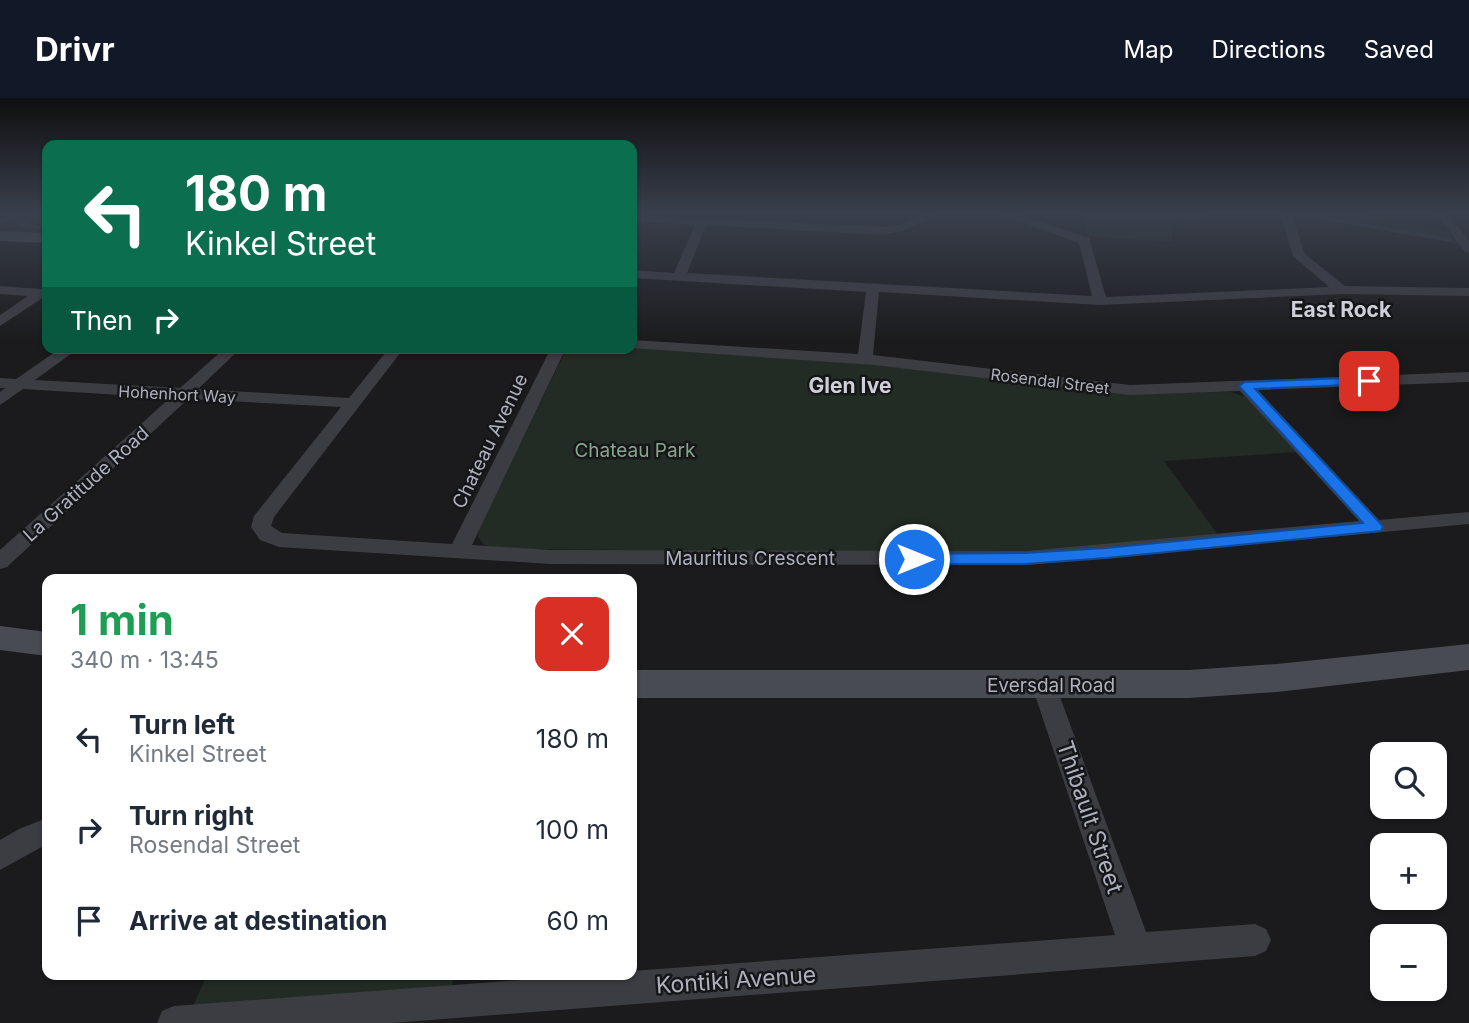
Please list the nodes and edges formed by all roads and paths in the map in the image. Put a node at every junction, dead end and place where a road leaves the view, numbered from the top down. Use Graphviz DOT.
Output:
graph roads {
  1 [pos="687,256"];
  2 [pos="1090,256"];
  3 [pos="1299,256"];
  4 [pos="637,274"];
  5 [pos="679,276"];
  6 [pos="873,288"];
  7 [pos="0,290"];
  8 [pos="1342,290"];
  9 [pos="1469,292"];
  10 [pos="1100,300"];
  11 [pos="0,322"];
  12 [pos="637,344"];
  13 [pos="63,354"];
  14 [pos="228,354"];
  15 [pos="392,354"];
  16 [pos="556,354"];
  17 [pos="864,359"];
  18 [pos="1469,377"];
  19 [pos="0,383"];
  20 [pos="20,384"];
  21 [pos="1245,386"];
  22 [pos="184,395"];
  23 [pos="0,400"];
  24 [pos="354,403"];
  25 [pos="1469,518"];
  26 [pos="1375,527"];
  27 [pos="458,552"];
  28 [pos="0,562"];
  29 [pos="0,638"];
  30 [pos="42,643"];
  31 [pos="0,653"];
  32 [pos="42,654"];
  33 [pos="1469,657"];
  34 [pos="637,684"];
  35 [pos="1044,686"];
  36 [pos="42,833"];
  37 [pos="0,856"];
  38 [pos="1255,940"];
  39 [pos="1136,949"];
  40 [pos="174,1023"];
  1 -- 5 [label="street"];
  2 -- 10 [label="street"];
  3 -- 8 [label="street"];
  4 -- 5 [label="street"];
  5 -- 6 [label="street"];
  6 -- 10 [label="street"];
  6 -- 17 [label="street"];
  7 -- 11 [label="street"];
  8 -- 9 [label="street"];
  8 -- 10 [label="street"];
  12 -- 17 [label="street, Rosendal Street"];
  13 -- 20 [label="street"];
  14 -- 22 [label="street, La Gratitude Road"];
  15 -- 24 [label="street, Mauritius Crescent"];
  16 -- 27 [label="street, Chateau Avenue"];
  17 -- 21 [label="street, Rosendal Street"];
  18 -- 21 [label="street, Rosendal Street"];
  19 -- 20 [label="street, Hohenhort Way"];
  20 -- 22 [label="street, Hohenhort Way"];
  20 -- 23 [label="street"];
  21 -- 26 [label="street"];
  22 -- 24 [label="street, Hohenhort Way"];
  22 -- 28 [label="street, La Gratitude Road"];
  24 -- 27 [label="street, Mauritius Crescent"];
  25 -- 26 [label="street, Mauritius Crescent"];
  26 -- 27 [label="street, Mauritius Crescent"];
  29 -- 30 [label="main road"];
  31 -- 32 [label="main road"];
  33 -- 35 [label="main road, Eversdal Road"];
  34 -- 35 [label="main road, Eversdal Road"];
  35 -- 39 [label="street, Thibault Street"];
  36 -- 37 [label="street"];
  38 -- 39 [label="street, Kontiki Avenue"];
  39 -- 40 [label="street, Kontiki Avenue"];
}
